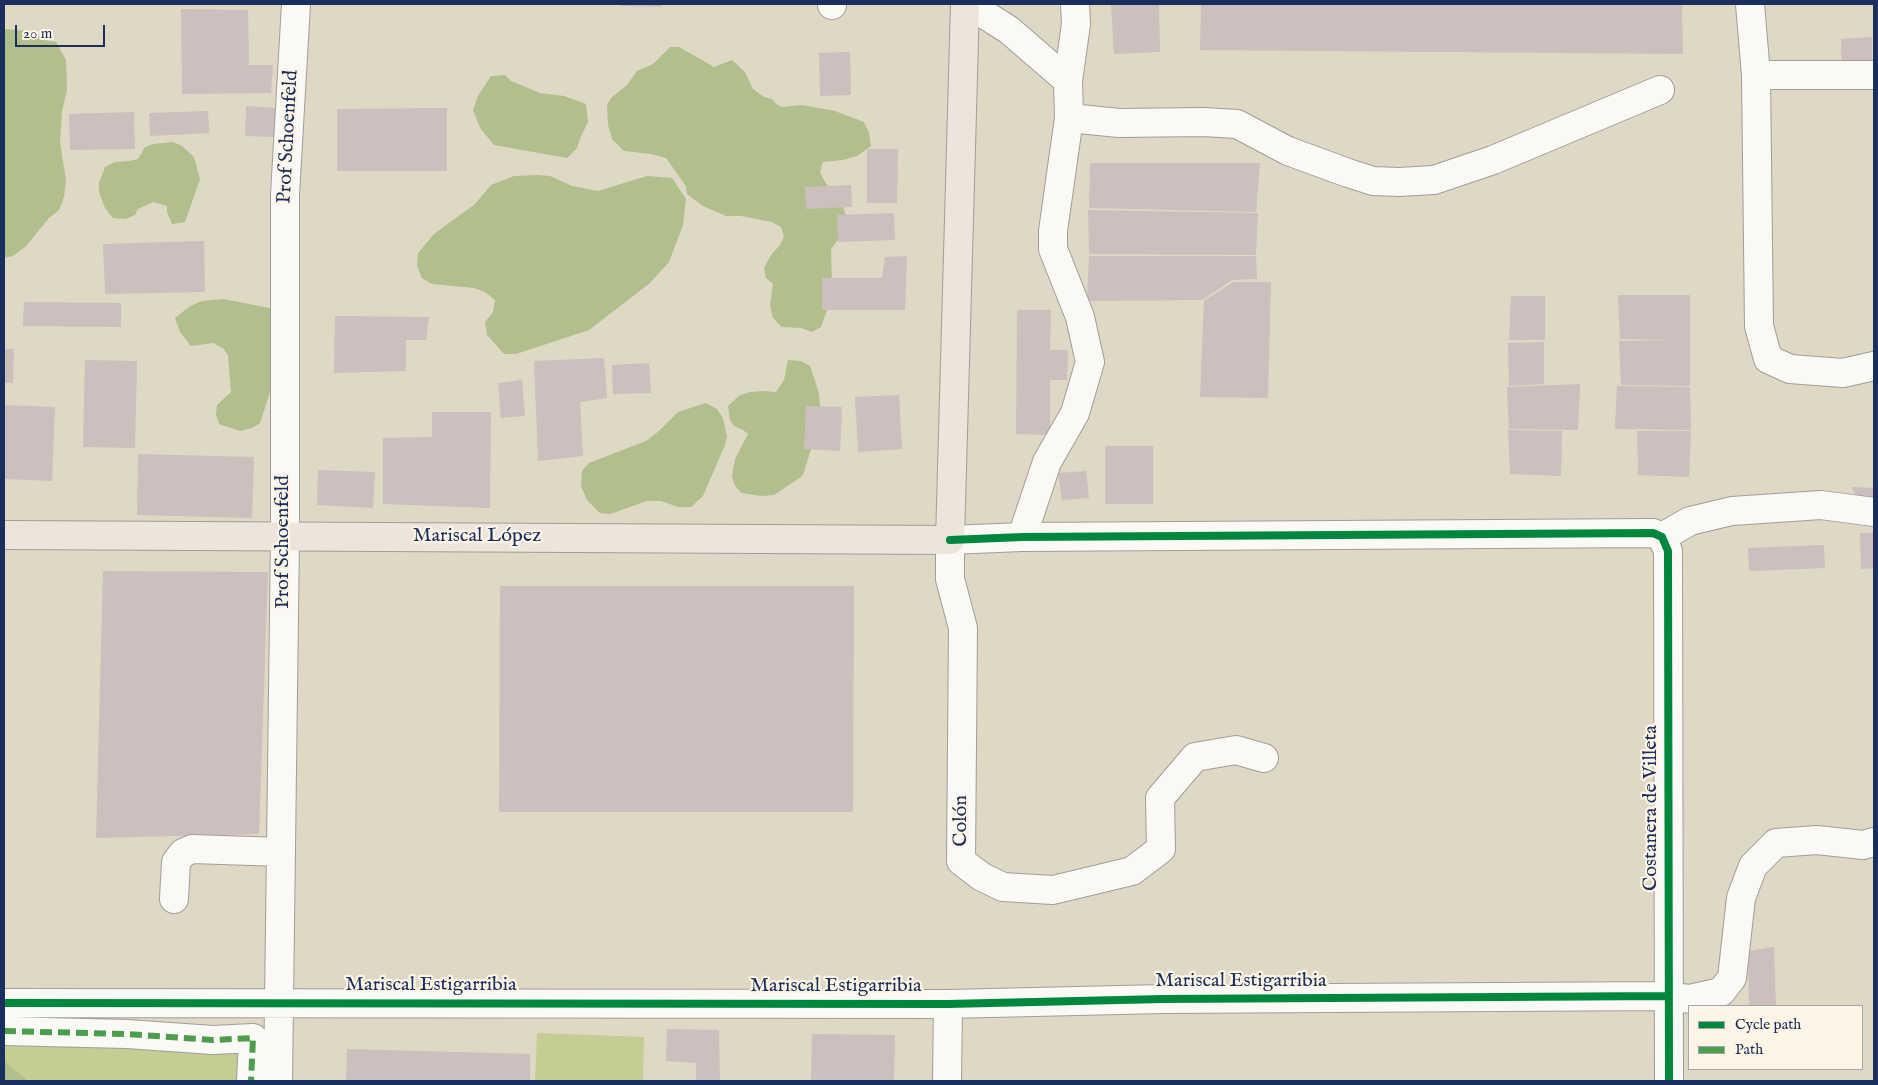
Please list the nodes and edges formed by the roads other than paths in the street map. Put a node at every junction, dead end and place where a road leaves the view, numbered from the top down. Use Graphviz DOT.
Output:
graph roads {
  1 [pos="296,4"];
  2 [pos="966,4"];
  3 [pos="1075,4"];
  4 [pos="1750,4"];
  5 [pos="1874,75"];
  6 [pos="1756,76"];
  7 [pos="1068,81"];
  8 [pos="1660,90"];
  9 [pos="1069,118"];
  10 [pos="1874,366"];
  11 [pos="1874,512"];
  12 [pos="4,535"];
  13 [pos="285,536"];
  14 [pos="1022,537"];
  15 [pos="1662,537"];
  16 [pos="950,540"];
  17 [pos="1264,758"];
  18 [pos="1874,842"];
  19 [pos="281,852"];
  20 [pos="174,899"];
  21 [pos="1668,996"];
  22 [pos="279,1002"];
  23 [pos="4,1003"];
  24 [pos="948,1004"];
  25 [pos="4,1031"];
  26 [pos="251,1081"];
  27 [pos="278,1081"];
  28 [pos="947,1081"];
  29 [pos="1669,1081"];
  1 -- 13 [label="street, Prof Schoenfeld"];
  2 -- 7 [label="street"];
  2 -- 16 [label="main road"];
  3 -- 7 [label="street"];
  4 -- 6 [label="street"];
  5 -- 6 [label="street"];
  6 -- 10 [label="street"];
  7 -- 9 [label="street"];
  8 -- 9 [label="street"];
  9 -- 14 [label="street"];
  11 -- 15 [label="street"];
  12 -- 13 [label="main road, Mariscal López"];
  13 -- 16 [label="main road, Mariscal López"];
  13 -- 19 [label="street, Prof Schoenfeld"];
  14 -- 15 [label="street"];
  14 -- 16 [label="street"];
  15 -- 21 [label="street, Costanera de Villeta"];
  16 -- 17 [label="street, Colón"];
  18 -- 21 [label="street, Mariscal Estigarribia"];
  19 -- 20 [label="street"];
  19 -- 22 [label="street, Prof Schoenfeld"];
  21 -- 24 [label="street, Mariscal Estigarribia"];
  21 -- 29 [label="street, Costanera de Villeta"];
  22 -- 23 [label="street, Mariscal Estigarribia"];
  22 -- 24 [label="street, Mariscal Estigarribia"];
  22 -- 27 [label="street, Prof Schoenfeld"];
  24 -- 28 [label="street"];
  25 -- 26 [label="street"];
}
